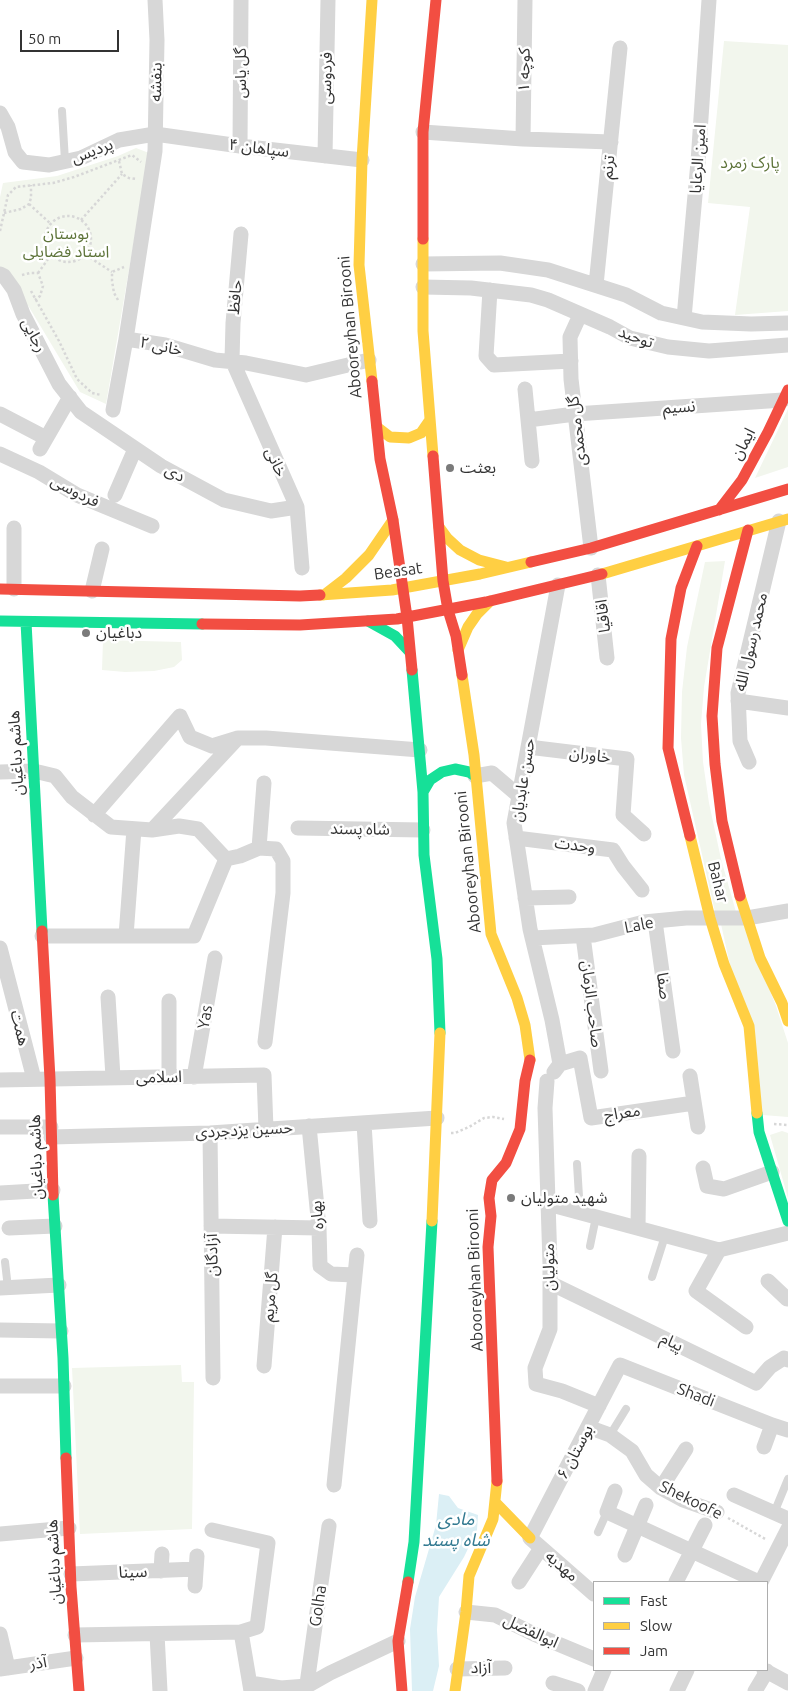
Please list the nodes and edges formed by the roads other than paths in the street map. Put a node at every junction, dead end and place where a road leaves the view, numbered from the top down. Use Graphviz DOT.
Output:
graph roads {
  1 [pos="155,0"];
  2 [pos="241,0"];
  3 [pos="328,0"];
  4 [pos="372,0"];
  5 [pos="436,0"];
  6 [pos="525,0"];
  7 [pos="708,0"];
  8 [pos="620,48"];
  9 [pos="62,111"];
  10 [pos="0,113"];
  11 [pos="423,132"];
  12 [pos="155,134"];
  13 [pos="523,139"];
  14 [pos="611,142"];
  15 [pos="240,146"];
  16 [pos="325,156"];
  17 [pos="362,160"];
  18 [pos="65,161"];
  19 [pos="241,234"];
  20 [pos="423,264"];
  21 [pos="0,274"];
  22 [pos="596,285"];
  23 [pos="423,287"];
  24 [pos="490,290"];
  25 [pos="580,315"];
  26 [pos="684,318"];
  27 [pos="788,323"];
  28 [pos="126,339"];
  29 [pos="788,345"];
  30 [pos="232,360"];
  31 [pos="369,360"];
  32 [pos="571,361"];
  33 [pos="525,389"];
  34 [pos="786,395"];
  35 [pos="70,397"];
  36 [pos="113,410"];
  37 [pos="0,414"];
  38 [pos="575,414"];
  39 [pos="430,420"];
  40 [pos="528,420"];
  41 [pos="377,427"];
  42 [pos="135,449"];
  43 [pos="0,454"];
  44 [pos="532,461"];
  45 [pos="788,489"];
  46 [pos="116,495"];
  47 [pos="297,507"];
  48 [pos="719,510"];
  49 [pos="393,520"];
  50 [pos="784,520"];
  51 [pos="152,526"];
  52 [pos="439,527"];
  53 [pos="14,528"];
  54 [pos="748,530"];
  55 [pos="697,546"];
  56 [pos="591,548"];
  57 [pos="102,549"];
  58 [pos="302,568"];
  59 [pos="507,568"];
  60 [pos="598,575"];
  61 [pos="443,581"];
  62 [pos="558,584"];
  63 [pos="403,588"];
  64 [pos="7,589"];
  65 [pos="92,591"];
  66 [pos="324,595"];
  67 [pos="490,601"];
  68 [pos="448,610"];
  69 [pos="407,617"];
  70 [pos="0,621"];
  71 [pos="368,621"];
  72 [pos="26,622"];
  73 [pos="458,650"];
  74 [pos="409,651"];
  75 [pos="608,658"];
  76 [pos="738,701"];
  77 [pos="788,708"];
  78 [pos="238,738"];
  79 [pos="528,747"];
  80 [pos="420,750"];
  81 [pos="749,762"];
  82 [pos="34,771"];
  83 [pos="0,772"];
  84 [pos="475,776"];
  85 [pos="264,783"];
  86 [pos="423,792"];
  87 [pos="519,796"];
  88 [pos="94,815"];
  89 [pos="134,828"];
  90 [pos="298,828"];
  91 [pos="152,830"];
  92 [pos="423,830"];
  93 [pos="644,834"];
  94 [pos="516,838"];
  95 [pos="259,848"];
  96 [pos="226,859"];
  97 [pos="642,890"];
  98 [pos="569,897"];
  99 [pos="526,898"];
  100 [pos="788,910"];
  101 [pos="710,918"];
  102 [pos="747,918"];
  103 [pos="655,921"];
  104 [pos="42,936"];
  105 [pos="126,936"];
  106 [pos="583,936"];
  107 [pos="532,938"];
  108 [pos="0,948"];
  109 [pos="215,958"];
  110 [pos="108,997"];
  111 [pos="170,1002"];
  112 [pos="785,1004"];
  113 [pos="788,1021"];
  114 [pos="265,1042"];
  115 [pos="673,1051"];
  116 [pos="560,1064"];
  117 [pos="601,1071"];
  118 [pos="690,1076"];
  119 [pos="169,1077"];
  120 [pos="194,1077"];
  121 [pos="113,1078"];
  122 [pos="34,1079"];
  123 [pos="50,1079"];
  124 [pos="0,1080"];
  125 [pos="525,1081"];
  126 [pos="547,1081"];
  127 [pos="694,1102"];
  128 [pos="364,1122"];
  129 [pos="436,1125"];
  130 [pos="309,1126"];
  131 [pos="0,1127"];
  132 [pos="698,1127"];
  133 [pos="266,1129"];
  134 [pos="51,1132"];
  135 [pos="210,1133"];
  136 [pos="639,1156"];
  137 [pos="577,1164"];
  138 [pos="703,1168"];
  139 [pos="772,1172"];
  140 [pos="53,1190"];
  141 [pos="0,1193"];
  142 [pos="548,1204"];
  143 [pos="580,1213"];
  144 [pos="596,1217"];
  145 [pos="370,1221"];
  146 [pos="788,1221"];
  147 [pos="55,1226"];
  148 [pos="212,1226"];
  149 [pos="275,1227"];
  150 [pos="9,1228"];
  151 [pos="319,1228"];
  152 [pos="638,1228"];
  153 [pos="788,1233"];
  154 [pos="665,1236"];
  155 [pos="590,1246"];
  156 [pos="719,1250"];
  157 [pos="357,1255"];
  158 [pos="5,1262"];
  159 [pos="355,1275"];
  160 [pos="652,1278"];
  161 [pos="768,1281"];
  162 [pos="550,1283"];
  163 [pos="58,1285"];
  164 [pos="4,1288"];
  165 [pos="788,1298"];
  166 [pos="746,1327"];
  167 [pos="0,1330"];
  168 [pos="61,1331"];
  169 [pos="788,1360"];
  170 [pos="620,1365"];
  171 [pos="264,1366"];
  172 [pos="213,1378"];
  173 [pos="0,1386"];
  174 [pos="64,1386"];
  175 [pos="599,1406"];
  176 [pos="626,1409"];
  177 [pos="772,1425"];
  178 [pos="588,1427"];
  179 [pos="788,1430"];
  180 [pos="610,1436"];
  181 [pos="764,1447"];
  182 [pos="686,1449"];
  183 [pos="788,1479"];
  184 [pos="334,1485"];
  185 [pos="661,1488"];
  186 [pos="614,1492"];
  187 [pos="734,1495"];
  188 [pos="495,1502"];
  189 [pos="646,1504"];
  190 [pos="607,1512"];
  191 [pos="717,1512"];
  192 [pos="781,1516"];
  193 [pos="705,1525"];
  194 [pos="329,1526"];
  195 [pos="637,1526"];
  196 [pos="69,1528"];
  197 [pos="788,1529"];
  198 [pos="212,1530"];
  199 [pos="598,1532"];
  200 [pos="0,1534"];
  201 [pos="530,1538"];
  202 [pos="541,1548"];
  203 [pos="784,1549"];
  204 [pos="692,1551"];
  205 [pos="162,1554"];
  206 [pos="625,1555"];
  207 [pos="161,1571"];
  208 [pos="70,1574"];
  209 [pos="677,1581"];
  210 [pos="758,1581"];
  211 [pos="761,1581"];
  212 [pos="519,1582"];
  213 [pos="194,1586"];
  214 [pos="593,1593"];
  215 [pos="466,1612"];
  216 [pos="241,1632"];
  217 [pos="0,1634"];
  218 [pos="157,1634"];
  219 [pos="75,1636"];
  220 [pos="398,1641"];
  221 [pos="76,1658"];
  222 [pos="593,1659"];
  223 [pos="4,1668"];
  224 [pos="457,1668"];
  225 [pos="506,1668"];
  226 [pos="604,1671"];
  227 [pos="687,1671"];
  228 [pos="765,1671"];
  229 [pos="767,1671"];
  230 [pos="553,1683"];
  231 [pos="788,1683"];
  232 [pos="251,1687"];
  233 [pos="307,1689"];
  234 [pos="79,1691"];
  235 [pos="160,1691"];
  236 [pos="402,1691"];
  237 [pos="454,1691"];
  238 [pos="578,1691"];
  239 [pos="596,1691"];
  240 [pos="677,1691"];
  241 [pos="755,1691"];
  1 -- 12 [label="street, بنفشه"];
  2 -- 15 [label="street, گل یاس"];
  3 -- 16 [label="street, فردوسی"];
  4 -- 17 [label="main road, Abooreyhan Birooni"];
  5 -- 11 [label="main road"];
  6 -- 13 [label="street, کوچه ۱"];
  7 -- 26 [label="street, امین الرعایا"];
  8 -- 14 [label="street, ترنم"];
  9 -- 18 [label="lane"];
  10 -- 18 [label="street, پردیس"];
  11 -- 13 [label="street"];
  11 -- 20 [label="main road"];
  12 -- 15 [label="street, سپاهان ۴"];
  12 -- 18 [label="street, پردیس"];
  12 -- 28 [label="street, خانی ۲"];
  13 -- 14 [label="street"];
  14 -- 22 [label="street, ترنم"];
  15 -- 16 [label="street, سپاهان ۴"];
  16 -- 17 [label="street, سپاهان ۴"];
  17 -- 31 [label="main road, Abooreyhan Birooni"];
  19 -- 30 [label="street, حافظ"];
  20 -- 22 [label="street"];
  20 -- 23 [label="main road"];
  21 -- 35 [label="street, رجایی"];
  22 -- 26 [label="street"];
  23 -- 24 [label="street, توحید"];
  23 -- 39 [label="main road"];
  24 -- 25 [label="street, توحید"];
  24 -- 32 [label="street"];
  25 -- 29 [label="street, توحید"];
  25 -- 32 [label="street, گل محمدی"];
  26 -- 27 [label="street"];
  28 -- 30 [label="street, خانی ۲"];
  28 -- 36 [label="street"];
  30 -- 31 [label="street, خانی ۲"];
  30 -- 47 [label="street, خانی"];
  31 -- 41 [label="main road, Abooreyhan Birooni"];
  32 -- 38 [label="street, گل محمدی"];
  33 -- 40 [label="street"];
  34 -- 38 [label="street, نسیم"];
  34 -- 48 [label="main road, ایمان"];
  35 -- 37 [label="street"];
  35 -- 42 [label="street, دی"];
  38 -- 40 [label="street, نسیم"];
  38 -- 56 [label="street, گل محمدی"];
  39 -- 41 [label="main road"];
  39 -- 52 [label="main road"];
  40 -- 44 [label="street"];
  41 -- 49 [label="main road, Abooreyhan Birooni"];
  42 -- 46 [label="street"];
  42 -- 47 [label="street, دی"];
  43 -- 51 [label="street, فردوسی"];
  45 -- 48 [label="main road, Beasat"];
  47 -- 58 [label="street, خانی"];
  48 -- 56 [label="main road, Beasat"];
  49 -- 63 [label="main road, Abooreyhan Birooni"];
  49 -- 66 [label="main road"];
  50 -- 54 [label="main road"];
  50 -- 76 [label="street, محمد رسول الله"];
  52 -- 59 [label="main road"];
  52 -- 61 [label="main road"];
  53 -- 64 [label="street"];
  54 -- 55 [label="main road"];
  54 -- 102 [label="main road, Bahar"];
  55 -- 60 [label="main road"];
  55 -- 101 [label="main road, Bahar"];
  56 -- 59 [label="main road, Beasat"];
  57 -- 65 [label="street"];
  59 -- 61 [label="main road, Beasat"];
  60 -- 62 [label="main road"];
  60 -- 75 [label="street, اقاقیا"];
  61 -- 63 [label="main road, Beasat"];
  61 -- 68 [label="main road, Abooreyhan Birooni"];
  62 -- 67 [label="main road"];
  62 -- 79 [label="street, حسن عابدیان"];
  63 -- 66 [label="main road, Beasat"];
  63 -- 69 [label="main road, Abooreyhan Birooni"];
  64 -- 65 [label="main road, Beasat"];
  65 -- 66 [label="main road, Beasat"];
  67 -- 68 [label="main road"];
  67 -- 73 [label="main road"];
  68 -- 69 [label="main road"];
  68 -- 73 [label="main road, Abooreyhan Birooni"];
  69 -- 71 [label="main road"];
  69 -- 74 [label="main road"];
  70 -- 72 [label="main road"];
  71 -- 72 [label="main road"];
  71 -- 74 [label="main road"];
  72 -- 82 [label="main road, هاشم دباغیان"];
  73 -- 84 [label="main road, Abooreyhan Birooni"];
  74 -- 80 [label="main road"];
  76 -- 77 [label="street"];
  76 -- 81 [label="street, محمد رسول الله"];
  78 -- 80 [label="street"];
  78 -- 88 [label="street"];
  78 -- 91 [label="street"];
  79 -- 87 [label="street, حسن عابدیان"];
  79 -- 93 [label="street, خاوران"];
  80 -- 86 [label="main road"];
  82 -- 83 [label="street"];
  82 -- 88 [label="street"];
  82 -- 104 [label="main road, هاشم دباغیان"];
  84 -- 86 [label="main road"];
  84 -- 87 [label="street"];
  84 -- 125 [label="main road, Abooreyhan Birooni"];
  85 -- 95 [label="street"];
  86 -- 92 [label="main road"];
  87 -- 94 [label="street, حسن عابدیان"];
  88 -- 89 [label="street"];
  89 -- 91 [label="street"];
  89 -- 105 [label="street"];
  90 -- 92 [label="street, شاه پسند"];
  91 -- 96 [label="street"];
  92 -- 129 [label="main road"];
  94 -- 97 [label="street, وحدت"];
  94 -- 99 [label="street, حسن عابدیان"];
  95 -- 96 [label="street"];
  95 -- 114 [label="street"];
  96 -- 105 [label="street"];
  98 -- 99 [label="street"];
  99 -- 107 [label="street, حسن عابدیان"];
  100 -- 102 [label="street, Lale"];
  101 -- 102 [label="street, Lale"];
  101 -- 103 [label="street, Lale"];
  101 -- 139 [label="main road, Bahar"];
  102 -- 112 [label="main road, Bahar"];
  103 -- 106 [label="street, Lale"];
  103 -- 115 [label="street, صفا"];
  104 -- 105 [label="street"];
  104 -- 123 [label="main road, هاشم دباغیان"];
  106 -- 107 [label="street, Lale"];
  106 -- 117 [label="street, صاحب الزمان"];
  107 -- 116 [label="street, حسن عابدیان"];
  108 -- 122 [label="street, همت"];
  109 -- 120 [label="street, Yas"];
  110 -- 121 [label="street"];
  111 -- 119 [label="street"];
  112 -- 113 [label="main road, Bahar"];
  116 -- 126 [label="street"];
  116 -- 127 [label="street, معراج"];
  118 -- 127 [label="street"];
  119 -- 120 [label="street, اسلامی"];
  119 -- 121 [label="street, اسلامی"];
  120 -- 133 [label="street, اسلامی"];
  121 -- 123 [label="street, اسلامی"];
  122 -- 123 [label="street, اسلامی"];
  122 -- 124 [label="street, اسلامی"];
  123 -- 134 [label="main road, هاشم دباغیان"];
  125 -- 126 [label="street"];
  125 -- 188 [label="main road, Abooreyhan Birooni"];
  126 -- 142 [label="street, متولیان"];
  127 -- 132 [label="street"];
  128 -- 129 [label="street, حسین یزدجردی"];
  128 -- 130 [label="street, حسین یزدجردی"];
  128 -- 145 [label="street"];
  129 -- 220 [label="main road"];
  130 -- 133 [label="street, حسین یزدجردی"];
  130 -- 151 [label="street, بهاره"];
  131 -- 134 [label="street, حسین یزدجردی"];
  133 -- 135 [label="street, حسین یزدجردی"];
  134 -- 135 [label="street, حسین یزدجردی"];
  134 -- 140 [label="main road, هاشم دباغیان"];
  135 -- 148 [label="street, آزادگان"];
  136 -- 152 [label="street"];
  137 -- 143 [label="lane"];
  138 -- 139 [label="street"];
  139 -- 146 [label="main road, Bahar"];
  140 -- 141 [label="street"];
  140 -- 147 [label="main road, هاشم دباغیان"];
  142 -- 143 [label="street"];
  142 -- 162 [label="street, متولیان"];
  143 -- 144 [label="street"];
  144 -- 152 [label="street"];
  144 -- 155 [label="lane"];
  147 -- 150 [label="street"];
  147 -- 163 [label="main road, هاشم دباغیان"];
  148 -- 149 [label="street"];
  148 -- 172 [label="street, آزادگان"];
  149 -- 151 [label="street"];
  149 -- 171 [label="street, گل مریم"];
  151 -- 159 [label="street, بهاره"];
  152 -- 154 [label="street"];
  153 -- 156 [label="street"];
  154 -- 156 [label="street"];
  154 -- 160 [label="lane"];
  156 -- 166 [label="street"];
  157 -- 159 [label="street"];
  158 -- 164 [label="lane"];
  159 -- 184 [label="street"];
  161 -- 165 [label="street"];
  162 -- 169 [label="street, پیام"];
  162 -- 175 [label="street, متولیان"];
  163 -- 164 [label="street"];
  163 -- 168 [label="main road, هاشم دباغیان"];
  167 -- 168 [label="street"];
  168 -- 174 [label="main road, هاشم دباغیان"];
  170 -- 175 [label="street, بوستان ۶"];
  170 -- 177 [label="street, Shadi"];
  173 -- 174 [label="street"];
  174 -- 196 [label="main road, هاشم دباغیان"];
  175 -- 178 [label="street, بوستان ۶"];
  176 -- 180 [label="lane"];
  177 -- 179 [label="street, Shadi"];
  177 -- 181 [label="street"];
  178 -- 180 [label="street, Shekoofe"];
  178 -- 201 [label="street, بوستان ۶"];
  180 -- 185 [label="street, Shekoofe"];
  182 -- 185 [label="street"];
  183 -- 192 [label="lane"];
  185 -- 191 [label="street, Shekoofe"];
  186 -- 190 [label="street"];
  187 -- 192 [label="street"];
  188 -- 201 [label="main road"];
  188 -- 215 [label="main road, Abooreyhan Birooni"];
  189 -- 195 [label="street"];
  190 -- 195 [label="street"];
  190 -- 199 [label="lane"];
  193 -- 204 [label="street"];
  194 -- 233 [label="street, Golha"];
  195 -- 204 [label="street"];
  195 -- 206 [label="street"];
  196 -- 200 [label="street"];
  196 -- 208 [label="main road, هاشم دباغیان"];
  197 -- 203 [label="street"];
  198 -- 216 [label="street"];
  201 -- 202 [label="street, مهدیه"];
  202 -- 212 [label="street"];
  202 -- 214 [label="street, مهدیه"];
  203 -- 211 [label="street"];
  204 -- 209 [label="street"];
  204 -- 210 [label="street"];
  205 -- 207 [label="street"];
  207 -- 208 [label="street, سینا"];
  207 -- 213 [label="street, سینا"];
  208 -- 219 [label="main road, هاشم دباغیان"];
  215 -- 222 [label="street, ابوالفضل"];
  215 -- 224 [label="main road, Abooreyhan Birooni"];
  216 -- 218 [label="street"];
  216 -- 232 [label="street"];
  217 -- 223 [label="street"];
  218 -- 219 [label="street"];
  218 -- 235 [label="street"];
  219 -- 221 [label="main road, هاشم دباغیان"];
  220 -- 233 [label="street"];
  220 -- 236 [label="main road"];
  221 -- 223 [label="street, آذر"];
  221 -- 234 [label="main road, هاشم دباغیان"];
  224 -- 225 [label="street, آزاد"];
  224 -- 237 [label="main road, Abooreyhan Birooni"];
  226 -- 239 [label="street"];
  227 -- 240 [label="street"];
  228 -- 241 [label="street"];
  229 -- 231 [label="street"];
  230 -- 238 [label="street"];
  232 -- 233 [label="street"];
}
